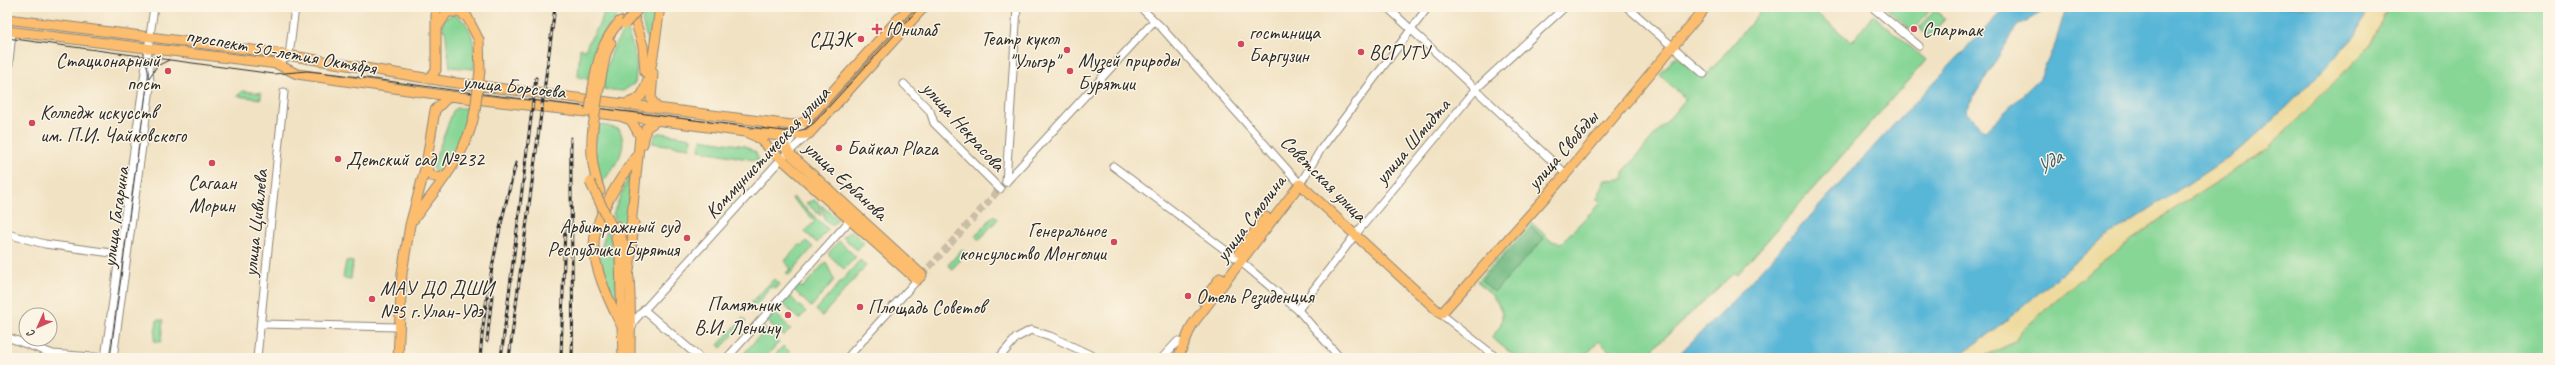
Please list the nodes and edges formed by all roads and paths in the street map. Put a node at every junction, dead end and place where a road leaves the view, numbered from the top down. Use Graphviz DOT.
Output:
graph roads {
  1 [pos="154,7"];
  2 [pos="294,7"];
  3 [pos="436,7"];
  4 [pos="462,7"];
  5 [pos="632,7"];
  6 [pos="640,7"];
  7 [pos="660,7"];
  8 [pos="664,7"];
  9 [pos="909,7"];
  10 [pos="924,7"];
  11 [pos="1017,7"];
  12 [pos="1140,7"];
  13 [pos="1387,7"];
  14 [pos="1428,7"];
  15 [pos="1565,7"];
  16 [pos="1627,7"];
  17 [pos="1706,7"];
  18 [pos="1872,7"];
  19 [pos="7,19"];
  20 [pos="470,19"];
  21 [pos="1154,21"];
  22 [pos="622,22"];
  23 [pos="1411,29"];
  24 [pos="10,31"];
  25 [pos="436,31"];
  26 [pos="150,38"];
  27 [pos="1919,46"];
  28 [pos="1673,47"];
  29 [pos="149,53"];
  30 [pos="289,56"];
  31 [pos="277,64"];
  32 [pos="436,70"];
  33 [pos="1704,74"];
  34 [pos="429,79"];
  35 [pos="7,81"];
  36 [pos="449,82"];
  37 [pos="645,84"];
  38 [pos="904,84"];
  39 [pos="1477,88"];
  40 [pos="284,92"];
  41 [pos="430,93"];
  42 [pos="450,96"];
  43 [pos="625,104"];
  44 [pos="657,108"];
  45 [pos="620,116"];
  46 [pos="656,121"];
  47 [pos="762,121"];
  48 [pos="805,122"];
  49 [pos="590,126"];
  50 [pos="744,132"];
  51 [pos="809,134"];
  52 [pos="780,136"];
  53 [pos="792,136"];
  54 [pos="785,152"];
  55 [pos="637,157"];
  56 [pos="426,166"];
  57 [pos="1113,166"];
  58 [pos="1566,174"];
  59 [pos="445,175"];
  60 [pos="1298,182"];
  61 [pos="1000,189"];
  62 [pos="853,216"];
  63 [pos="410,225"];
  64 [pos="614,225"];
  65 [pos="7,234"];
  66 [pos="1355,235"];
  67 [pos="119,254"];
  68 [pos="1238,260"];
  69 [pos="630,271"];
  70 [pos="920,278"];
  71 [pos="630,309"];
  72 [pos="644,310"];
  73 [pos="1298,310"];
  74 [pos="1441,314"];
  75 [pos="620,323"];
  76 [pos="261,324"];
  77 [pos="398,327"];
  78 [pos="630,332"];
  79 [pos="7,337"];
  80 [pos="1178,341"];
  81 [pos="105,358"];
  82 [pos="113,358"];
  83 [pos="257,358"];
  84 [pos="398,358"];
  85 [pos="623,358"];
  86 [pos="630,358"];
  87 [pos="700,358"];
  88 [pos="728,358"];
  89 [pos="847,358"];
  90 [pos="999,358"];
  91 [pos="1097,358"];
  92 [pos="1162,358"];
  93 [pos="1171,358"];
  94 [pos="1178,358"];
  95 [pos="1340,358"];
  96 [pos="1497,358"];
  1 -- 26 [label="street"];
  2 -- 30 [label="street"];
  3 -- 25 [label="main road"];
  4 -- 20 [label="main road"];
  5 -- 22 [label="main road"];
  5 -- 37 [label="main road"];
  6 -- 22 [label="main road, bridge"];
  7 -- 37 [label="main road"];
  8 -- 44 [label="main road"];
  9 -- 48 [label="main road, Коммунистическая улица"];
  10 -- 51 [label="main road, Коммунистическая улица"];
  11 -- 21 [label="street"];
  12 -- 21 [label="street, Советская улица"];
  13 -- 23 [label="street"];
  14 -- 23 [label="street, улица Смолина"];
  15 -- 39 [label="street, улица Шмидта"];
  16 -- 28 [label="street"];
  17 -- 28 [label="main road, улица Свободы"];
  18 -- 27 [label="street"];
  19 -- 26 [label="main road, проспект 50-летия Октября"];
  20 -- 25 [label="main road"];
  20 -- 59 [label="main road, bridge"];
  21 -- 60 [label="street, Советская улица"];
  22 -- 49 [label="main road, bridge"];
  23 -- 39 [label="street"];
  23 -- 60 [label="street, улица Смолина"];
  24 -- 29 [label="main road, проспект 50-летия Октября"];
  24 -- 35 [label="street"];
  25 -- 32 [label="main road"];
  26 -- 29 [label="street"];
  26 -- 30 [label="main road, проспект 50-летия Октября"];
  28 -- 33 [label="street"];
  28 -- 58 [label="main road, улица Свободы"];
  29 -- 31 [label="main road, проспект 50-летия Октября"];
  29 -- 67 [label="street, улица Гагарина"];
  29 -- 82 [label="street, улица Гагарина"];
  30 -- 31 [label="street"];
  30 -- 34 [label="main road, проспект 50-летия Октября"];
  31 -- 41 [label="main road, проспект 50-летия Октября"];
  32 -- 34 [label="main road"];
  32 -- 36 [label="main road"];
  34 -- 36 [label="main road, проспект 50-летия Октября"];
  36 -- 43 [label="main road, проспект 50-летия Октября"];
  37 -- 43 [label="main road"];
  38 -- 61 [label="street, улица Некрасова"];
  39 -- 58 [label="street"];
  39 -- 66 [label="street, улица Шмидта"];
  40 -- 76 [label="street, улица Цивилева"];
  41 -- 42 [label="main road, улица Борсоева"];
  42 -- 45 [label="main road, улица Борсоева"];
  42 -- 56 [label="main road"];
  43 -- 44 [label="main road"];
  44 -- 47 [label="main road"];
  45 -- 46 [label="main road, улица Ербанова"];
  45 -- 55 [label="main road, улица Борсоева"];
  46 -- 50 [label="main road, улица Ербанова"];
  46 -- 69 [label="main road"];
  47 -- 48 [label="main road, Коммунистическая улица"];
  47 -- 52 [label="main road, улица Ербанова"];
  48 -- 53 [label="street"];
  49 -- 64 [label="main road"];
  49 -- 64 [label="main road, bridge"];
  50 -- 52 [label="main road"];
  50 -- 54 [label="main road, улица Ербанова"];
  51 -- 53 [label="main road"];
  51 -- 54 [label="street, Коммунистическая улица"];
  52 -- 53 [label="main road"];
  52 -- 54 [label="main road, улица Ербанова"];
  53 -- 54 [label="street"];
  54 -- 62 [label="main road, улица Ербанова"];
  54 -- 72 [label="street, Коммунистическая улица"];
  55 -- 64 [label="main road, улица Борсоева"];
  55 -- 75 [label="main road"];
  56 -- 59 [label="main road"];
  56 -- 63 [label="main road"];
  57 -- 68 [label="street"];
  58 -- 74 [label="main road, улица Свободы"];
  59 -- 63 [label="main road"];
  60 -- 66 [label="main road, Советская улица"];
  60 -- 68 [label="main road, улица Смолина"];
  62 -- 70 [label="main road, улица Ербанова"];
  62 -- 88 [label="street"];
  63 -- 77 [label="main road"];
  64 -- 69 [label="main road"];
  64 -- 75 [label="main road"];
  65 -- 67 [label="street"];
  66 -- 73 [label="street, улица Шмидта"];
  66 -- 74 [label="main road, Советская улица"];
  67 -- 81 [label="street, улица Гагарина"];
  68 -- 73 [label="street"];
  68 -- 80 [label="main road"];
  68 -- 94 [label="main road, улица Смолина"];
  69 -- 71 [label="main road"];
  70 -- 89 [label="street"];
  71 -- 72 [label="street"];
  71 -- 78 [label="main road"];
  72 -- 78 [label="street, Коммунистическая улица"];
  72 -- 87 [label="street"];
  73 -- 95 [label="street"];
  74 -- 96 [label="street, Советская улица"];
  75 -- 85 [label="main road"];
  76 -- 77 [label="street"];
  76 -- 83 [label="street, улица Цивилева"];
  77 -- 84 [label="main road"];
  78 -- 86 [label="main road"];
  79 -- 81 [label="street"];
  80 -- 92 [label="street"];
  80 -- 93 [label="main road"];
  90 -- 91 [label="street"];
}
